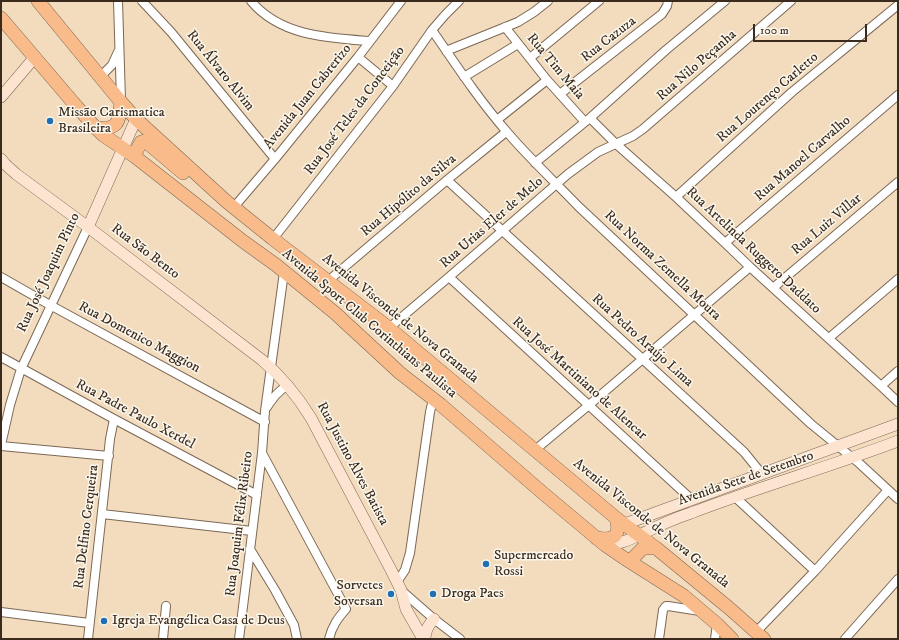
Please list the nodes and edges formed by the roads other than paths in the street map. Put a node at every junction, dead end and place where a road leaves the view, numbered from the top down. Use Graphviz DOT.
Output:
graph roads {
  1 [pos="38,1"];
  2 [pos="118,1"];
  3 [pos="142,1"];
  4 [pos="251,1"];
  5 [pos="401,1"];
  6 [pos="459,1"];
  7 [pos="548,1"];
  8 [pos="599,1"];
  9 [pos="668,1"];
  10 [pos="725,1"];
  11 [pos="791,1"];
  12 [pos="898,5"];
  13 [pos="1,18"];
  14 [pos="505,27"];
  15 [pos="432,30"];
  16 [pos="370,41"];
  17 [pos="518,44"];
  18 [pos="119,49"];
  19 [pos="446,51"];
  20 [pos="35,57"];
  21 [pos="358,57"];
  22 [pos="530,58"];
  23 [pos="100,77"];
  24 [pos="464,77"];
  25 [pos="547,80"];
  26 [pos="393,86"];
  27 [pos="560,94"];
  28 [pos="898,95"];
  29 [pos="1,97"];
  30 [pos="121,102"];
  31 [pos="136,119"];
  32 [pos="497,120"];
  33 [pos="587,120"];
  34 [pos="96,128"];
  35 [pos="506,132"];
  36 [pos="616,143"];
  37 [pos="128,153"];
  38 [pos="1,159"];
  39 [pos="275,159"];
  40 [pos="535,163"];
  41 [pos="447,180"];
  42 [pos="898,182"];
  43 [pos="557,184"];
  44 [pos="676,197"];
  45 [pos="230,205"];
  46 [pos="88,227"];
  47 [pos="502,231"];
  48 [pos="273,239"];
  49 [pos="725,242"];
  50 [pos="750,267"];
  51 [pos="284,272"];
  52 [pos="1,277"];
  53 [pos="449,277"];
  54 [pos="898,279"];
  55 [pos="328,281"];
  56 [pos="773,288"];
  57 [pos="50,305"];
  58 [pos="695,314"];
  59 [pos="389,328"];
  60 [pos="829,338"];
  61 [pos="1,357"];
  62 [pos="642,359"];
  63 [pos="271,368"];
  64 [pos="21,369"];
  65 [pos="898,371"];
  66 [pos="287,386"];
  67 [pos="881,386"];
  68 [pos="433,399"];
  69 [pos="898,402"];
  70 [pos="589,406"];
  71 [pos="265,411"];
  72 [pos="114,419"];
  73 [pos="265,422"];
  74 [pos="898,424"];
  75 [pos="898,441"];
  76 [pos="1,445"];
  77 [pos="838,446"];
  78 [pos="535,450"];
  79 [pos="262,453"];
  80 [pos="109,456"];
  81 [pos="853,458"];
  82 [pos="761,473"];
  83 [pos="888,490"];
  84 [pos="257,495"];
  85 [pos="735,497"];
  86 [pos="691,499"];
  87 [pos="898,499"];
  88 [pos="102,514"];
  89 [pos="620,521"];
  90 [pos="252,531"];
  91 [pos="639,535"];
  92 [pos="601,541"];
  93 [pos="656,548"];
  94 [pos="250,549"];
  95 [pos="632,563"];
  96 [pos="815,571"];
  97 [pos="898,579"];
  98 [pos="399,586"];
  99 [pos="166,606"];
  100 [pos="1,612"];
  101 [pos="703,612"];
  102 [pos="434,619"];
  103 [pos="90,623"];
  104 [pos="717,624"];
  105 [pos="760,636"];
  106 [pos="88,639"];
  107 [pos="163,639"];
  108 [pos="238,639"];
  109 [pos="297,639"];
  110 [pos="329,639"];
  111 [pos="424,639"];
  112 [pos="460,639"];
  113 [pos="659,639"];
  114 [pos="715,639"];
  115 [pos="732,639"];
  116 [pos="845,639"];
  1 -- 23 [label="main road, Avenida Visconde de Nova Granada"];
  2 -- 18 [label="street"];
  3 -- 39 [label="street, Rua Álvaro Alvim"];
  4 -- 16 [label="street"];
  5 -- 16 [label="street, Avenida Juan Cabrerizo"];
  6 -- 15 [label="street, Rua José Teles da Conceição"];
  7 -- 14 [label="street"];
  8 -- 22 [label="street"];
  9 -- 27 [label="street, Rua Cazuza"];
  10 -- 33 [label="street"];
  11 -- 36 [label="street, Rua Nilo Peçanha"];
  12 -- 44 [label="street, Rua Lourenço Carletto"];
  13 -- 20 [label="main road, Avenida Sport Club Corinthians Paulista"];
  14 -- 17 [label="street, Rua Tim Maia"];
  14 -- 19 [label="street"];
  15 -- 19 [label="street, Rua Norma Zemella Moura"];
  15 -- 26 [label="street, Rua José Teles da Conceição"];
  16 -- 21 [label="street, Avenida Juan Cabrerizo"];
  17 -- 22 [label="street, Rua Tim Maia"];
  17 -- 24 [label="street"];
  18 -- 23 [label="street"];
  18 -- 30 [label="street"];
  19 -- 24 [label="street, Rua Norma Zemella Moura"];
  20 -- 29 [label="street"];
  20 -- 34 [label="main road, Avenida Sport Club Corinthians Paulista"];
  21 -- 26 [label="street"];
  21 -- 39 [label="street, Avenida Juan Cabrerizo"];
  22 -- 25 [label="street, Rua Tim Maia"];
  23 -- 30 [label="main road, Avenida Visconde de Nova Granada"];
  24 -- 32 [label="street, Rua Norma Zemella Moura"];
  25 -- 27 [label="street, Rua Tim Maia"];
  25 -- 32 [label="street"];
  26 -- 48 [label="street, Rua José Teles da Conceição"];
  27 -- 33 [label="street, Rua Tim Maia"];
  28 -- 49 [label="street, Rua Manoel Carvalho"];
  30 -- 31 [label="main road, Avenida Visconde de Nova Granada"];
  30 -- 34 [label="main road"];
  31 -- 37 [label="street, Rua José Joaquim Pinto"];
  31 -- 45 [label="main road, Avenida Visconde de Nova Granada"];
  32 -- 35 [label="street, Rua Norma Zemella Moura"];
  33 -- 36 [label="street, Rua Artelinda Ruggero Daddato"];
  33 -- 40 [label="street"];
  34 -- 37 [label="main road, Avenida Sport Club Corinthians Paulista"];
  35 -- 40 [label="street, Rua Norma Zemella Moura"];
  35 -- 41 [label="street, Rua Hipólito da Silva"];
  36 -- 43 [label="street, Rua Urias Eler de Melo"];
  36 -- 44 [label="street, Rua Artelinda Ruggero Daddato"];
  37 -- 45 [label="main road"];
  37 -- 46 [label="street, Rua José Joaquim Pinto"];
  37 -- 51 [label="main road, Avenida Sport Club Corinthians Paulista"];
  38 -- 46 [label="street, Rua São Bento"];
  39 -- 45 [label="street, Avenida Juan Cabrerizo"];
  40 -- 43 [label="street, Rua Norma Zemella Moura"];
  41 -- 47 [label="street, Rua Pedro Araújo Lima"];
  41 -- 55 [label="street, Rua Hipólito da Silva"];
  42 -- 56 [label="street, Rua Luiz Villar"];
  43 -- 47 [label="street, Rua Urias Eler de Melo"];
  43 -- 58 [label="street, Rua Norma Zemella Moura"];
  44 -- 49 [label="street, Rua Artelinda Ruggero Daddato"];
  45 -- 48 [label="main road, Avenida Visconde de Nova Granada"];
  46 -- 57 [label="street, Rua José Joaquim Pinto"];
  46 -- 63 [label="street, Rua São Bento"];
  47 -- 53 [label="street, Rua Urias Eler de Melo"];
  47 -- 62 [label="street, Rua Pedro Araújo Lima"];
  48 -- 55 [label="main road, Avenida Visconde de Nova Granada"];
  49 -- 50 [label="street, Rua Artelinda Ruggero Daddato"];
  50 -- 56 [label="street, Rua Artelinda Ruggero Daddato"];
  50 -- 58 [label="street"];
  51 -- 63 [label="street, Rua Joaquim Félix Ribeiro"];
  51 -- 68 [label="main road, Avenida Sport Club Corinthians Paulista"];
  52 -- 57 [label="street, Rua Domenico Maggion"];
  53 -- 59 [label="street, Rua Urias Eler de Melo"];
  53 -- 70 [label="street, Rua José Martiniano de Alencar"];
  54 -- 60 [label="street"];
  55 -- 59 [label="main road, Avenida Visconde de Nova Granada"];
  56 -- 60 [label="street, Rua Artelinda Ruggero Daddato"];
  57 -- 64 [label="street, Rua José Joaquim Pinto"];
  57 -- 73 [label="street, Rua Domenico Maggion"];
  58 -- 62 [label="street"];
  58 -- 77 [label="street, Rua Norma Zemella Moura"];
  59 -- 78 [label="main road, Avenida Visconde de Nova Granada"];
  60 -- 67 [label="street, Rua Artelinda Ruggero Daddato"];
  61 -- 64 [label="street, Rua Padre Paulo Xerdel"];
  62 -- 70 [label="street"];
  62 -- 82 [label="street, Rua Pedro Araújo Lima"];
  63 -- 66 [label="street, Rua Justino Alves Batista"];
  63 -- 71 [label="street, Rua Joaquim Félix Ribeiro"];
  64 -- 72 [label="street, Rua Padre Paulo Xerdel"];
  64 -- 76 [label="street, Rua José Joaquim Pinto"];
  65 -- 67 [label="street"];
  66 -- 71 [label="street"];
  66 -- 98 [label="street, Rua Justino Alves Batista"];
  67 -- 69 [label="street, Rua Artelinda Ruggero Daddato"];
  68 -- 92 [label="main road, Avenida Sport Club Corinthians Paulista"];
  68 -- 98 [label="street"];
  70 -- 78 [label="street"];
  70 -- 86 [label="street, Rua José Martiniano de Alencar"];
  71 -- 73 [label="street, Rua Joaquim Félix Ribeiro"];
  72 -- 80 [label="street, Rua Delfino Cerqueira"];
  72 -- 84 [label="street, Rua Padre Paulo Xerdel"];
  73 -- 79 [label="street, Rua Joaquim Félix Ribeiro"];
  74 -- 77 [label="street, Avenida Sete de Setembro"];
  75 -- 81 [label="street, Avenida Sete de Setembro"];
  76 -- 80 [label="street"];
  77 -- 81 [label="street, Rua Norma Zemella Moura"];
  77 -- 82 [label="street, Avenida Sete de Setembro"];
  78 -- 89 [label="main road, Avenida Visconde de Nova Granada"];
  79 -- 84 [label="street, Rua Joaquim Félix Ribeiro"];
  79 -- 110 [label="street"];
  80 -- 88 [label="street, Rua Delfino Cerqueira"];
  81 -- 83 [label="street, Rua Norma Zemella Moura"];
  81 -- 85 [label="street, Avenida Sete de Setembro"];
  82 -- 86 [label="street, Avenida Sete de Setembro"];
  83 -- 87 [label="street, Rua Norma Zemella Moura"];
  83 -- 96 [label="street"];
  84 -- 90 [label="street, Rua Joaquim Félix Ribeiro"];
  85 -- 91 [label="street, Avenida Sete de Setembro"];
  85 -- 96 [label="street"];
  86 -- 89 [label="street, Avenida Sete de Setembro"];
  88 -- 90 [label="street"];
  88 -- 103 [label="street, Rua Delfino Cerqueira"];
  89 -- 91 [label="main road, Avenida Visconde de Nova Granada"];
  89 -- 92 [label="main road"];
  90 -- 94 [label="street, Rua Joaquim Félix Ribeiro"];
  91 -- 92 [label="street, Avenida Sete de Setembro"];
  91 -- 93 [label="main road, Avenida Visconde de Nova Granada"];
  92 -- 95 [label="main road, Avenida Sport Club Corinthians Paulista"];
  93 -- 95 [label="main road"];
  93 -- 105 [label="main road, Avenida Visconde de Nova Granada"];
  94 -- 108 [label="street, Rua Joaquim Félix Ribeiro"];
  94 -- 109 [label="street"];
  95 -- 101 [label="main road, Avenida Sport Club Corinthians Paulista"];
  96 -- 105 [label="street"];
  97 -- 116 [label="street"];
  98 -- 102 [label="street, Rua Justino Alves Batista"];
  98 -- 111 [label="street"];
  99 -- 107 [label="street"];
  100 -- 103 [label="street"];
  101 -- 104 [label="main road, Avenida Sport Club Corinthians Paulista"];
  101 -- 113 [label="street"];
  102 -- 111 [label="street"];
  102 -- 112 [label="street, Rua Justino Alves Batista"];
  103 -- 106 [label="street, Rua Delfino Cerqueira"];
  104 -- 114 [label="street"];
  104 -- 115 [label="main road, Avenida Sport Club Corinthians Paulista"];
}
